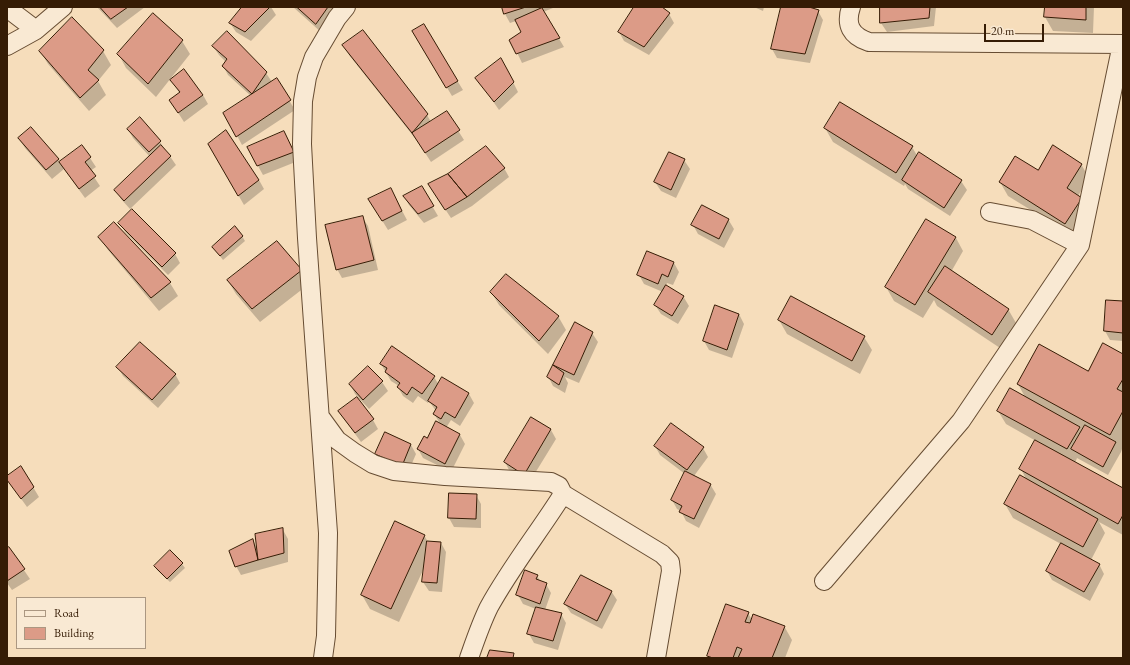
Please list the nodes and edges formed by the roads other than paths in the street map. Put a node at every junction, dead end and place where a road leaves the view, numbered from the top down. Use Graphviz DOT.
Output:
graph roads {
  1 [pos="63,7"];
  2 [pos="346,7"];
  3 [pos="851,7"];
  4 [pos="7,8"];
  5 [pos="36,30"];
  6 [pos="1122,44"];
  7 [pos="7,46"];
  8 [pos="990,212"];
  9 [pos="1080,245"];
  10 [pos="321,418"];
  11 [pos="563,494"];
  12 [pos="824,581"];
  13 [pos="323,658"];
  14 [pos="469,658"];
  15 [pos="656,658"];
  1 -- 5 [label="street"];
  2 -- 10 [label="street"];
  3 -- 6 [label="street"];
  4 -- 5 [label="street"];
  5 -- 7 [label="street"];
  6 -- 9 [label="street"];
  8 -- 9 [label="street"];
  9 -- 12 [label="street"];
  10 -- 11 [label="street"];
  10 -- 13 [label="street"];
  11 -- 14 [label="street"];
  11 -- 15 [label="street"];
}
